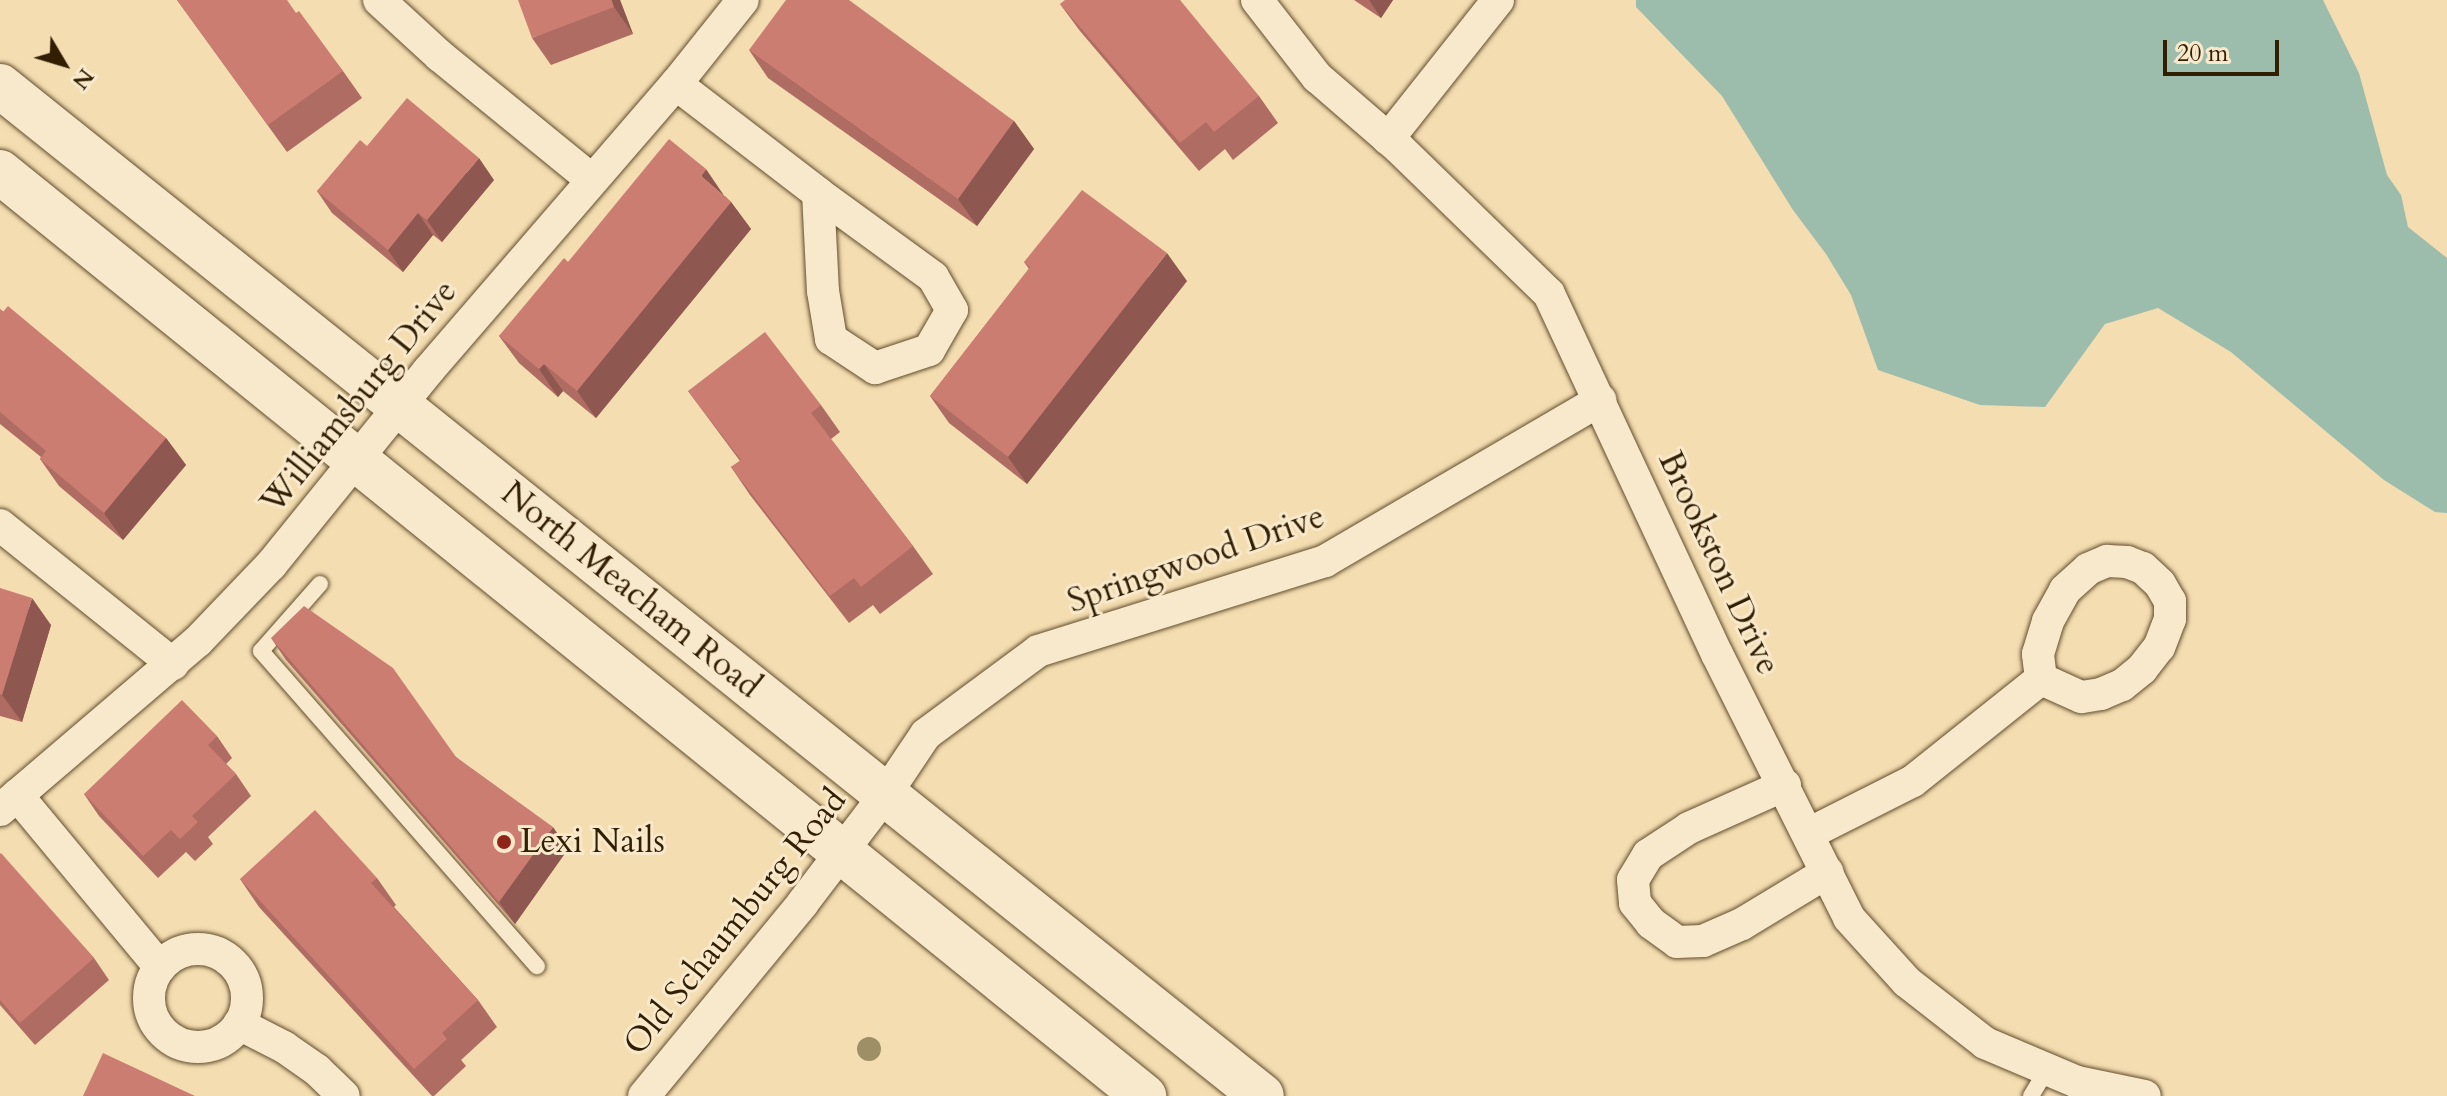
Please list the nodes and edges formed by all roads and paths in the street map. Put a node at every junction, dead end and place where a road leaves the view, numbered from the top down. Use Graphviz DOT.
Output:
graph roads {
  1 [pos="743,0"];
  2 [pos="1257,0"];
  3 [pos="1498,0"];
  4 [pos="394,5"];
  5 [pos="676,84"];
  6 [pos="0,86"];
  7 [pos="1388,139"];
  8 [pos="0,172"];
  9 [pos="591,179"];
  10 [pos="818,193"];
  11 [pos="1600,400"];
  12 [pos="400,403"];
  13 [pos="355,460"];
  14 [pos="0,525"];
  15 [pos="320,584"];
  16 [pos="173,664"];
  17 [pos="2041,679"];
  18 [pos="1785,785"];
  19 [pos="885,795"];
  20 [pos="9,802"];
  21 [pos="1810,833"];
  22 [pos="841,853"];
  23 [pos="1828,872"];
  24 [pos="537,966"];
  25 [pos="160,967"];
  26 [pos="239,1024"];
  27 [pos="2039,1082"];
  28 [pos="344,1096"];
  29 [pos="644,1096"];
  30 [pos="1144,1096"];
  31 [pos="1262,1096"];
  32 [pos="2142,1096"];
  1 -- 5 [label="street, Williamsburg Drive"];
  2 -- 7 [label="street, Brookston Drive"];
  3 -- 7 [label="street"];
  4 -- 9 [label="street"];
  5 -- 9 [label="street, Williamsburg Drive"];
  5 -- 10 [label="street"];
  6 -- 12 [label="main road, North Meacham Road"];
  7 -- 11 [label="street, Brookston Drive"];
  8 -- 13 [label="main road"];
  9 -- 12 [label="street, Williamsburg Drive"];
  10 -- 10 [label="street"];
  11 -- 18 [label="street, Brookston Drive"];
  11 -- 19 [label="street, Springwood Drive"];
  12 -- 13 [label="street, Williamsburg Drive"];
  12 -- 19 [label="main road, North Meacham Road"];
  13 -- 16 [label="street, Williamsburg Drive"];
  13 -- 22 [label="main road"];
  14 -- 16 [label="street"];
  15 -- 24 [label="lane"];
  16 -- 20 [label="street, Williamsburg Drive"];
  17 -- 17 [label="street"];
  17 -- 21 [label="street"];
  18 -- 21 [label="street, Brookston Drive"];
  18 -- 23 [label="street"];
  19 -- 22 [label="street, Old Schaumburg Road"];
  19 -- 31 [label="main road, North Meacham Road"];
  20 -- 25 [label="street"];
  21 -- 23 [label="street, Brookston Drive"];
  22 -- 29 [label="street, Old Schaumburg Road"];
  22 -- 30 [label="main road"];
  23 -- 27 [label="street, Brookston Drive"];
  25 -- 26 [label="street"];
  25 -- 26 [label="street"];
  26 -- 28 [label="street"];
  27 -- 32 [label="street, Brookston Drive"];
}
